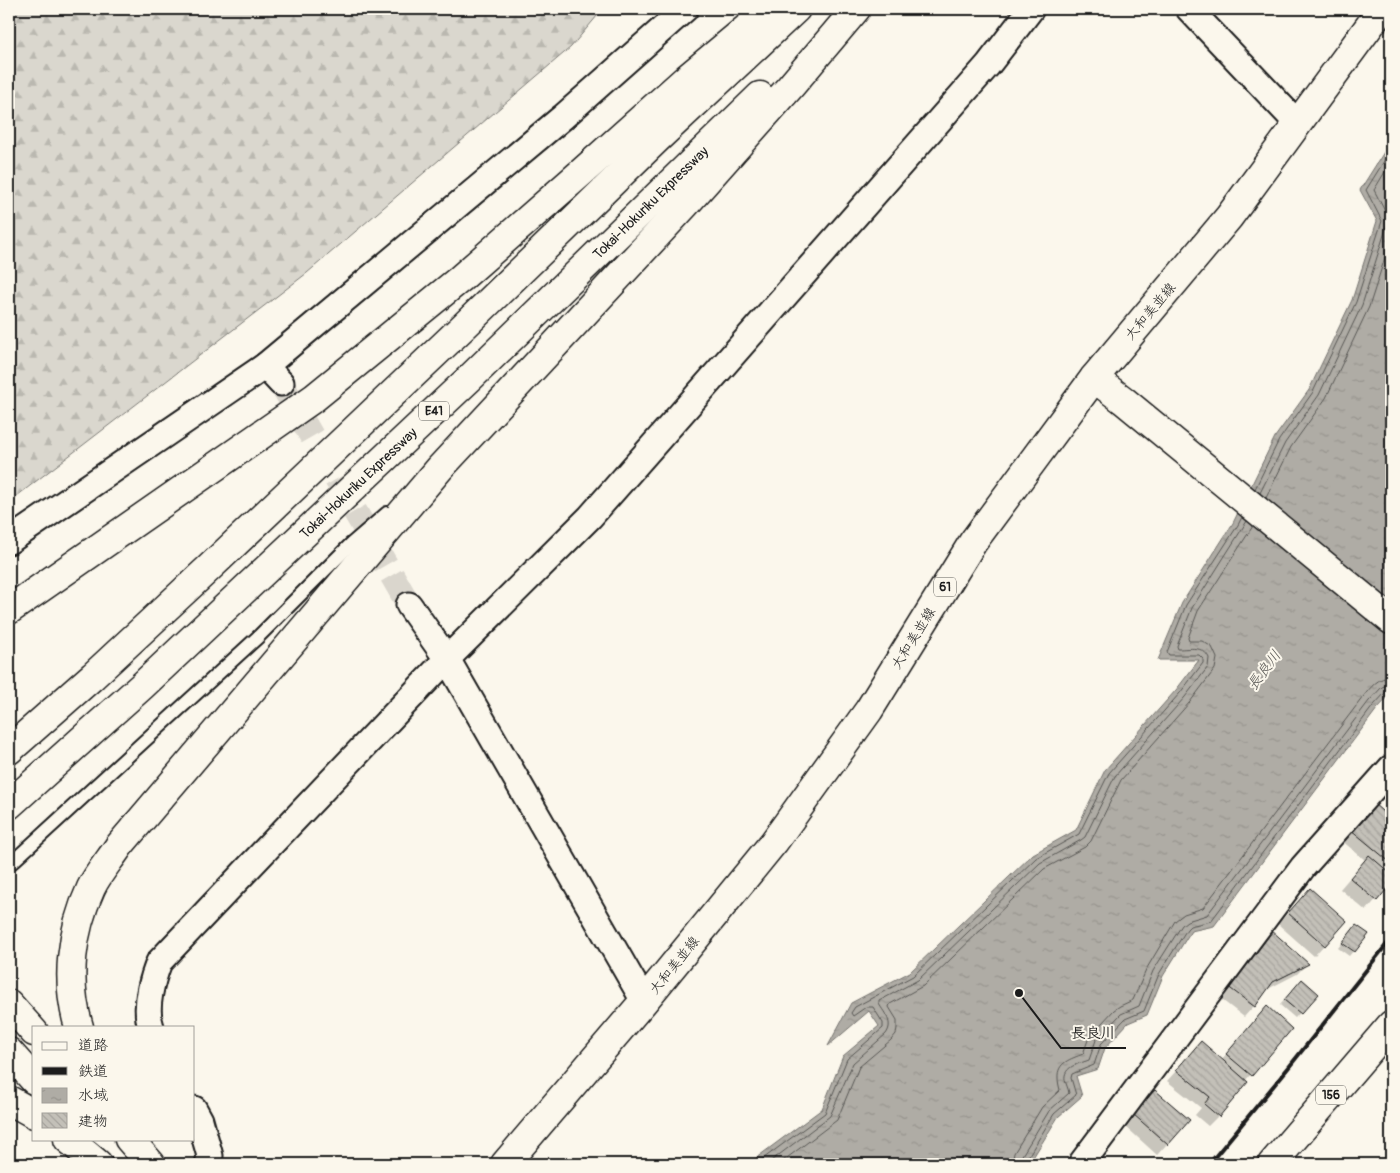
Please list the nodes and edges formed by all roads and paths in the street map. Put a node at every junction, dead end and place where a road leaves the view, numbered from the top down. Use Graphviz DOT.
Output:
graph roads {
  1 [pos="685,9"];
  2 [pos="770,9"];
  3 [pos="796,9"];
  4 [pos="851,9"];
  5 [pos="856,9"];
  6 [pos="1031,9"];
  7 [pos="1189,9"];
  8 [pos="1382,9"];
  9 [pos="1298,124"];
  10 [pos="1094,378"];
  11 [pos="440,468"];
  12 [pos="9,541"];
  13 [pos="61,574"];
  14 [pos="9,600"];
  15 [pos="409,605"];
  16 [pos="9,610"];
  17 [pos="1391,620"];
  18 [pos="447,660"];
  19 [pos="9,750"];
  20 [pos="1391,768"];
  21 [pos="9,805"];
  22 [pos="9,865"];
  23 [pos="644,1001"];
  24 [pos="9,1004"];
  25 [pos="1391,1025"];
  26 [pos="79,1026"];
  27 [pos="151,1026"];
  28 [pos="32,1030"];
  29 [pos="9,1052"];
  30 [pos="32,1078"];
  31 [pos="9,1100"];
  32 [pos="195,1111"];
  33 [pos="32,1113"];
  34 [pos="69,1140"];
  35 [pos="88,1140"];
  36 [pos="130,1140"];
  37 [pos="140,1140"];
  38 [pos="98,1164"];
  39 [pos="110,1164"];
  40 [pos="151,1164"];
  41 [pos="156,1164"];
  42 [pos="208,1164"];
  43 [pos="506,1164"];
  44 [pos="1081,1164"];
  45 [pos="1272,1164"];
  1 -- 12 [label="street"];
  2 -- 13 [label="main road"];
  3 -- 19 [label="main road"];
  4 -- 21 [label="main road, Tokai-Hokuriku Expressway / E41"];
  5 -- 11 [label="main road"];
  6 -- 18 [label="street"];
  7 -- 9 [label="street"];
  8 -- 9 [label="main road, 大和美並線 / 61"];
  9 -- 10 [label="main road, 大和美並線 / 61"];
  10 -- 17 [label="main road"];
  10 -- 23 [label="main road, 大和美並線 / 61"];
  11 -- 22 [label="lane"];
  11 -- 26 [label="main road"];
  13 -- 14 [label="lane"];
  13 -- 16 [label="main road"];
  15 -- 18 [label="street"];
  18 -- 23 [label="street"];
  18 -- 27 [label="street"];
  20 -- 44 [label="street"];
  23 -- 43 [label="main road, 大和美並線 / 61"];
  24 -- 28 [label="main road"];
  25 -- 45 [label="main road, 156"];
  29 -- 30 [label="main road"];
  31 -- 33 [label="main road"];
  32 -- 42 [label="street"];
  34 -- 38 [label="main road"];
  35 -- 39 [label="main road"];
  36 -- 40 [label="main road"];
  37 -- 41 [label="main road"];
}
